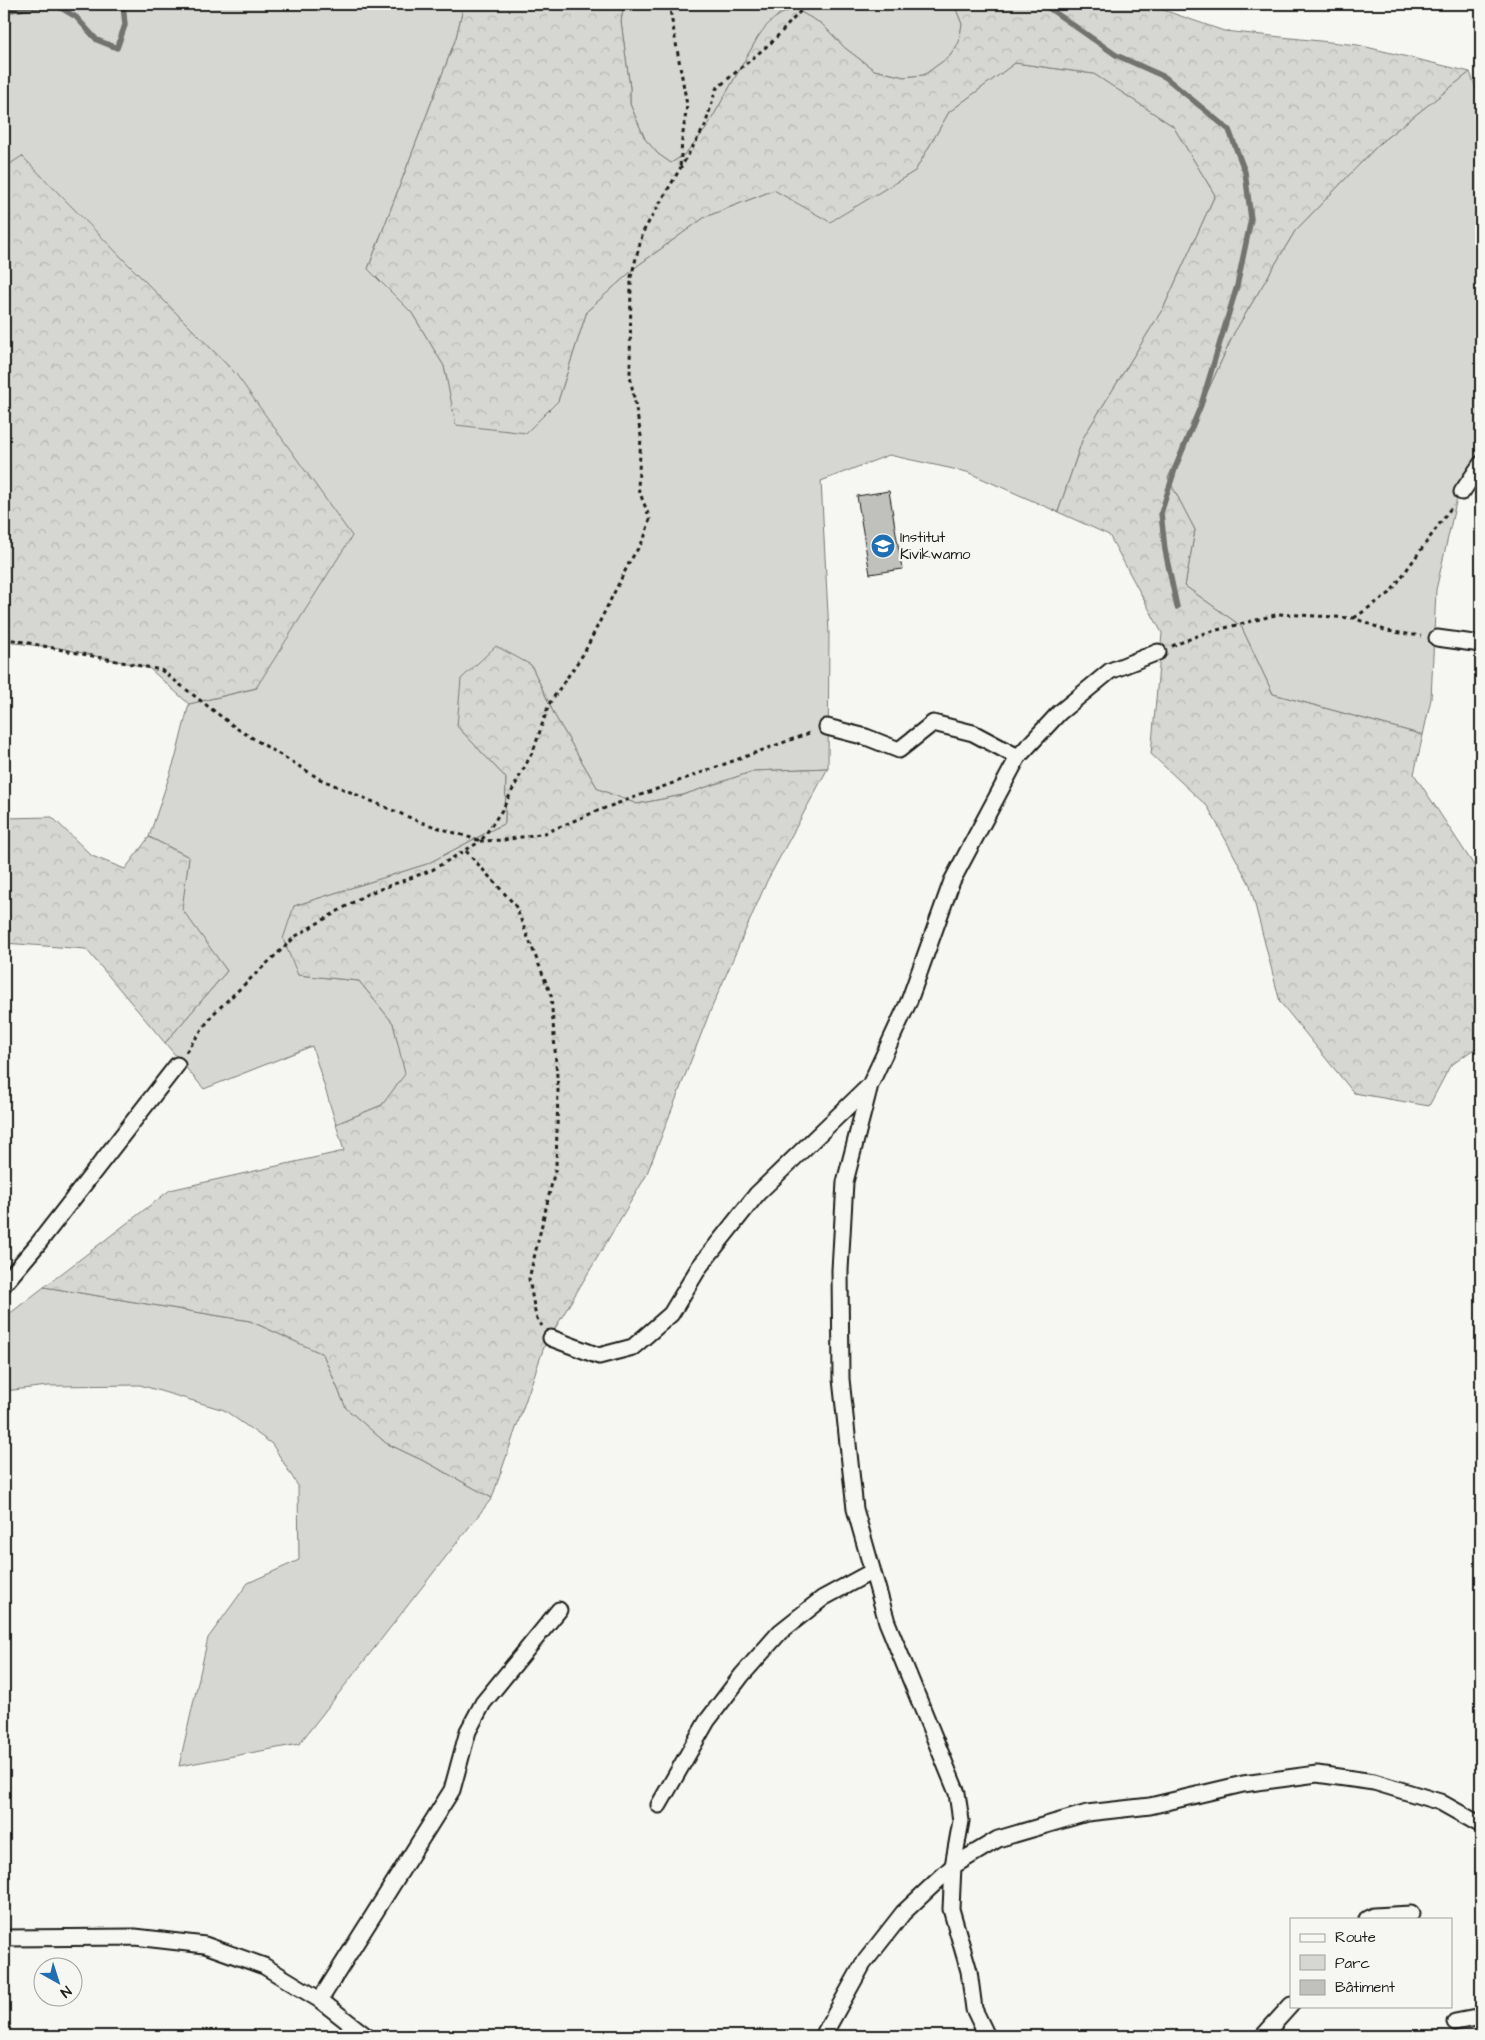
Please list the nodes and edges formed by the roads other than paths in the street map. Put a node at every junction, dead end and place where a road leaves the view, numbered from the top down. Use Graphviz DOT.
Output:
graph roads {
  1 [pos="1481,464"];
  2 [pos="1462,492"];
  3 [pos="1437,638"];
  4 [pos="1481,644"];
  5 [pos="1158,652"];
  6 [pos="826,727"];
  7 [pos="1018,757"];
  8 [pos="177,1064"];
  9 [pos="870,1085"];
  10 [pos="4,1284"];
  11 [pos="551,1338"];
  12 [pos="871,1572"];
  13 [pos="559,1610"];
  14 [pos="659,1805"];
  15 [pos="1481,1826"];
  16 [pos="953,1866"];
  17 [pos="1411,1914"];
  18 [pos="1369,1918"];
  19 [pos="4,1938"];
  20 [pos="320,2000"];
  21 [pos="1290,2006"];
  22 [pos="1481,2017"];
  23 [pos="1455,2022"];
  24 [pos="366,2036"];
  25 [pos="823,2036"];
  26 [pos="987,2036"];
  27 [pos="1263,2036"];
  1 -- 2 [label="street"];
  3 -- 4 [label="street"];
  5 -- 7 [label="street"];
  6 -- 7 [label="street"];
  7 -- 9 [label="street"];
  8 -- 10 [label="street"];
  9 -- 11 [label="street"];
  9 -- 12 [label="street"];
  12 -- 14 [label="street"];
  12 -- 16 [label="street"];
  13 -- 20 [label="street"];
  15 -- 16 [label="street"];
  16 -- 25 [label="street"];
  16 -- 26 [label="street"];
  17 -- 18 [label="street"];
  19 -- 20 [label="street"];
  20 -- 24 [label="street"];
  21 -- 27 [label="street"];
  22 -- 23 [label="street"];
}
